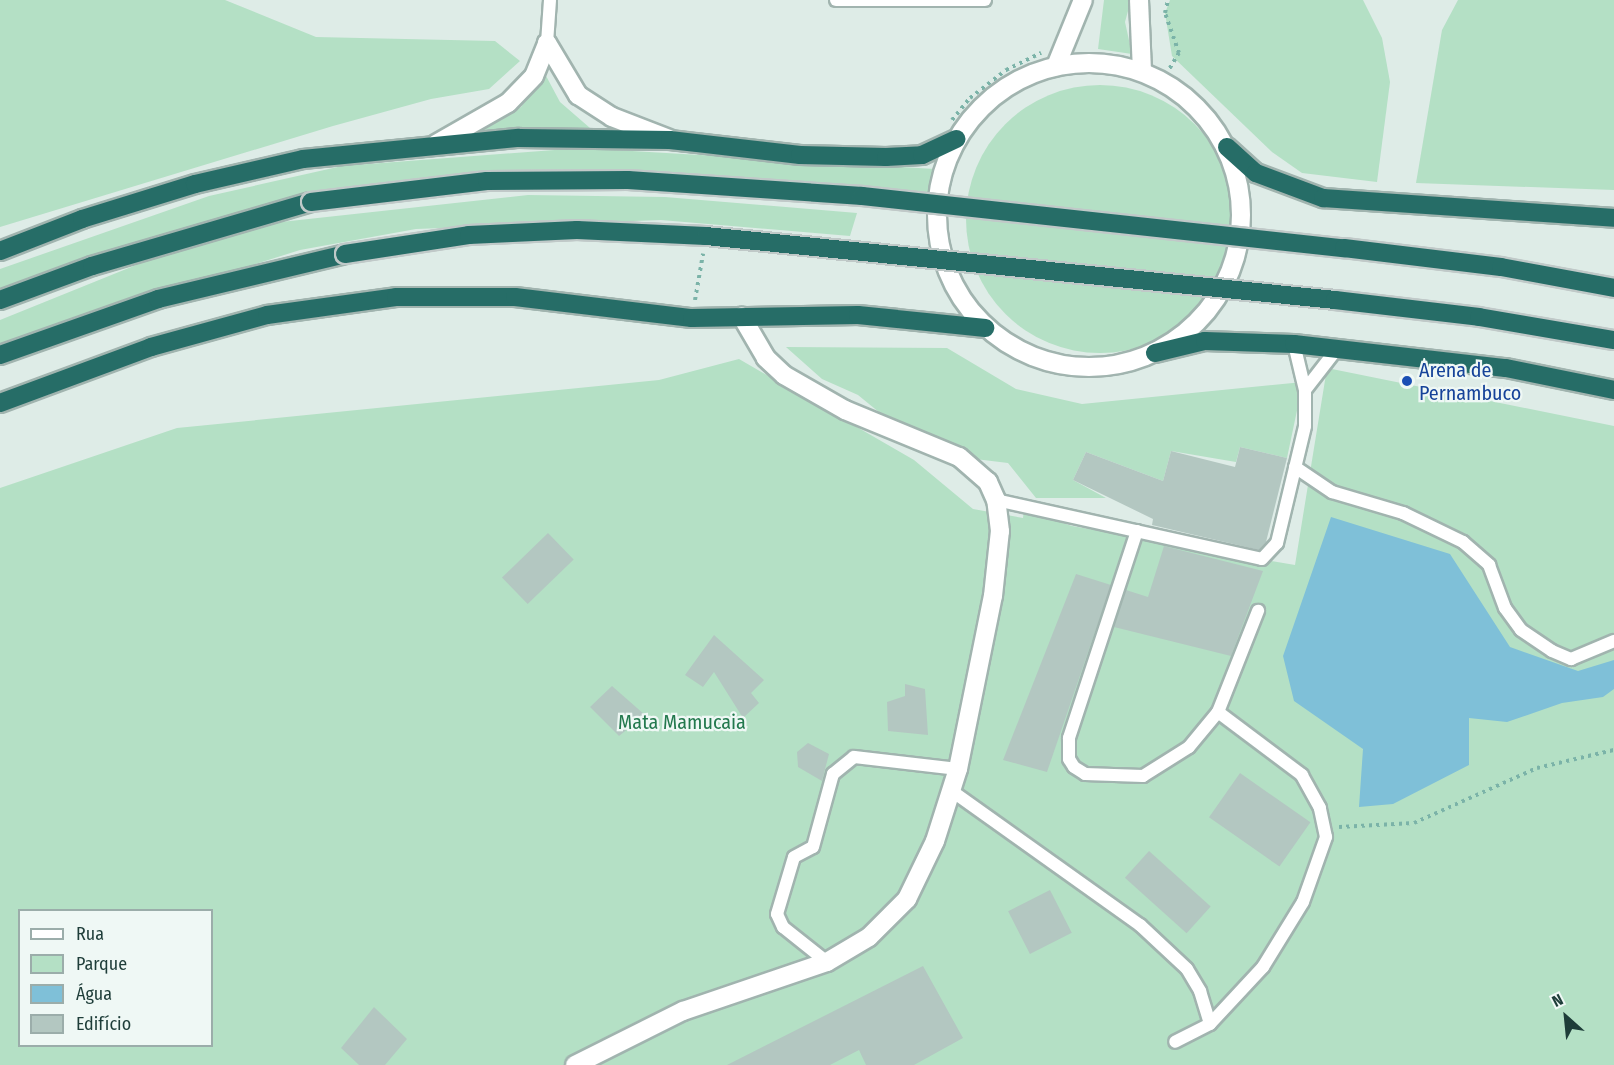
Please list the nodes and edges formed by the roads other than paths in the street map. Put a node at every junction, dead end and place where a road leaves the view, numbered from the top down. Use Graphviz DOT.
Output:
graph roads {
  1 [pos="550,0"];
  2 [pos="836,0"];
  3 [pos="985,0"];
  4 [pos="1083,0"];
  5 [pos="1139,0"];
  6 [pos="547,43"];
  7 [pos="1056,66"];
  8 [pos="1142,71"];
  9 [pos="957,139"];
  10 [pos="670,140"];
  11 [pos="436,144"];
  12 [pos="1227,147"];
  13 [pos="1614,218"];
  14 [pos="0,251"];
  15 [pos="1614,288"];
  16 [pos="0,300"];
  17 [pos="742,317"];
  18 [pos="985,328"];
  19 [pos="1614,340"];
  20 [pos="1294,344"];
  21 [pos="1336,350"];
  22 [pos="1155,353"];
  23 [pos="0,355"];
  24 [pos="1305,390"];
  25 [pos="1614,390"];
  26 [pos="0,403"];
  27 [pos="1295,467"];
  28 [pos="996,500"];
  29 [pos="1137,531"];
  30 [pos="1258,611"];
  31 [pos="1614,641"];
  32 [pos="1218,712"];
  33 [pos="958,769"];
  34 [pos="952,791"];
  35 [pos="827,962"];
  36 [pos="1210,1024"];
  37 [pos="1175,1042"];
  38 [pos="575,1065"];
  1 -- 6 [label="lane"];
  2 -- 3 [label="lane"];
  4 -- 7 [label="street"];
  5 -- 8 [label="street"];
  6 -- 10 [label="street"];
  6 -- 11 [label="street"];
  7 -- 8 [label="street"];
  7 -- 9 [label="street"];
  8 -- 12 [label="street"];
  9 -- 10 [label="highway"];
  9 -- 18 [label="street"];
  10 -- 11 [label="highway"];
  11 -- 14 [label="highway"];
  12 -- 13 [label="highway"];
  12 -- 22 [label="street"];
  15 -- 16 [label="highway, bridge"];
  17 -- 18 [label="highway"];
  17 -- 26 [label="highway"];
  17 -- 28 [label="street"];
  18 -- 22 [label="street"];
  19 -- 23 [label="highway, bridge"];
  20 -- 21 [label="highway"];
  20 -- 22 [label="highway"];
  20 -- 24 [label="lane"];
  21 -- 24 [label="lane"];
  21 -- 25 [label="highway"];
  24 -- 27 [label="lane"];
  27 -- 29 [label="lane"];
  27 -- 31 [label="lane"];
  28 -- 29 [label="lane"];
  28 -- 33 [label="street"];
  29 -- 32 [label="lane"];
  30 -- 32 [label="lane"];
  32 -- 36 [label="lane"];
  33 -- 34 [label="street"];
  33 -- 35 [label="lane"];
  34 -- 35 [label="street"];
  34 -- 36 [label="lane"];
  35 -- 38 [label="street"];
  36 -- 37 [label="lane"];
}
